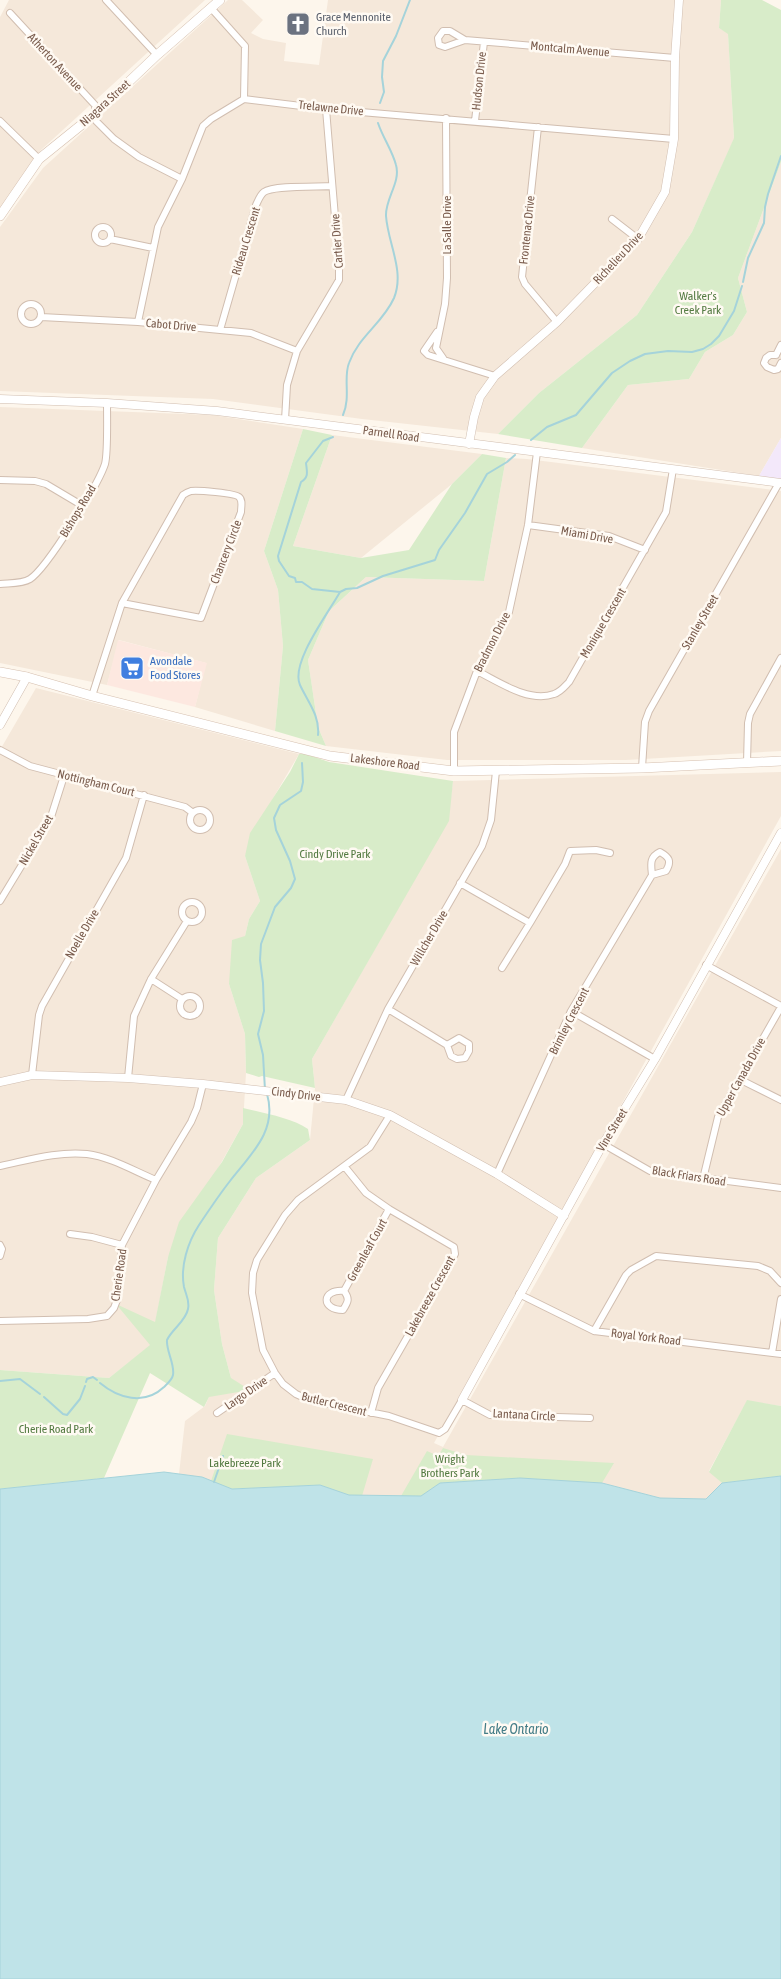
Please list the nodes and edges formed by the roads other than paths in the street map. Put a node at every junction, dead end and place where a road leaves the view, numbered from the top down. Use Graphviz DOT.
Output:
graph roads {
  1 [pos="106,0"];
  2 [pos="679,0"];
  3 [pos="217,2"];
  4 [pos="10,13"];
  5 [pos="466,40"];
  6 [pos="484,42"];
  7 [pos="157,55"];
  8 [pos="675,58"];
  9 [pos="244,99"];
  10 [pos="326,108"];
  11 [pos="96,113"];
  12 [pos="446,118"];
  13 [pos="0,121"];
  14 [pos="475,121"];
  15 [pos="538,127"];
  16 [pos="674,139"];
  17 [pos="39,159"];
  18 [pos="182,178"];
  19 [pos="332,186"];
  20 [pos="0,216"];
  21 [pos="612,219"];
  22 [pos="638,239"];
  23 [pos="110,240"];
  24 [pos="153,248"];
  25 [pos="41,317"];
  26 [pos="138,322"];
  27 [pos="557,322"];
  28 [pos="220,330"];
  29 [pos="438,331"];
  30 [pos="781,345"];
  31 [pos="296,350"];
  32 [pos="776,354"];
  33 [pos="443,358"];
  34 [pos="781,362"];
  35 [pos="495,376"];
  36 [pos="0,399"];
  37 [pos="107,403"];
  38 [pos="285,420"];
  39 [pos="469,444"];
  40 [pos="537,452"];
  41 [pos="674,469"];
  42 [pos="0,480"];
  43 [pos="780,483"];
  44 [pos="83,506"];
  45 [pos="528,525"];
  46 [pos="645,550"];
  47 [pos="0,584"];
  48 [pos="122,603"];
  49 [pos="781,658"];
  50 [pos="477,671"];
  51 [pos="0,672"];
  52 [pos="27,677"];
  53 [pos="92,696"];
  54 [pos="0,724"];
  55 [pos="0,750"];
  56 [pos="781,761"];
  57 [pos="747,763"];
  58 [pos="642,768"];
  59 [pos="454,771"];
  60 [pos="496,771"];
  61 [pos="64,776"];
  62 [pos="144,795"];
  63 [pos="193,813"];
  64 [pos="781,833"];
  65 [pos="610,853"];
  66 [pos="652,875"];
  67 [pos="460,883"];
  68 [pos="0,901"];
  69 [pos="187,921"];
  70 [pos="530,924"];
  71 [pos="706,965"];
  72 [pos="502,968"];
  73 [pos="151,980"];
  74 [pos="182,1000"];
  75 [pos="781,1006"];
  76 [pos="388,1009"];
  77 [pos="571,1011"];
  78 [pos="447,1045"];
  79 [pos="655,1059"];
  80 [pos="32,1075"];
  81 [pos="128,1078"];
  82 [pos="739,1079"];
  83 [pos="0,1082"];
  84 [pos="203,1084"];
  85 [pos="346,1100"];
  86 [pos="781,1100"];
  87 [pos="390,1115"];
  88 [pos="603,1144"];
  89 [pos="0,1166"];
  90 [pos="345,1167"];
  91 [pos="497,1174"];
  92 [pos="703,1179"];
  93 [pos="156,1180"];
  94 [pos="781,1188"];
  95 [pos="389,1209"];
  96 [pos="564,1216"];
  97 [pos="70,1234"];
  98 [pos="0,1245"];
  99 [pos="122,1245"];
  100 [pos="0,1256"];
  101 [pos="781,1283"];
  102 [pos="344,1291"];
  103 [pos="519,1294"];
  104 [pos="781,1299"];
  105 [pos="0,1321"];
  106 [pos="594,1331"];
  107 [pos="772,1353"];
  108 [pos="781,1354"];
  109 [pos="275,1373"];
  110 [pos="462,1400"];
  111 [pos="217,1413"];
  112 [pos="371,1413"];
  113 [pos="590,1418"];
  114 [pos="445,1430"];
  1 -- 7 [label="street"];
  2 -- 8 [label="street, Richelieu Drive"];
  3 -- 7 [label="main road, Niagara Street"];
  3 -- 9 [label="street"];
  4 -- 11 [label="street, Atherton Avenue"];
  5 -- 6 [label="street, Montcalm Avenue"];
  6 -- 8 [label="street, Montcalm Avenue"];
  6 -- 14 [label="street, Hudson Drive"];
  7 -- 11 [label="main road, Niagara Street"];
  8 -- 16 [label="street, Richelieu Drive"];
  9 -- 10 [label="street, Trelawne Drive"];
  9 -- 18 [label="street"];
  10 -- 12 [label="street, Trelawne Drive"];
  10 -- 19 [label="street, Cartier Drive"];
  11 -- 17 [label="main road, Niagara Street"];
  11 -- 18 [label="street, Atherton Avenue"];
  12 -- 14 [label="street, Trelawne Drive"];
  12 -- 29 [label="street, La Salle Drive"];
  13 -- 17 [label="street"];
  14 -- 15 [label="street, Trelawne Drive"];
  15 -- 16 [label="street, Trelawne Drive"];
  15 -- 27 [label="street, Frontenac Drive"];
  16 -- 22 [label="street, Richelieu Drive"];
  17 -- 20 [label="main road, Niagara Street"];
  18 -- 24 [label="street"];
  19 -- 28 [label="street, Rideau Crescent"];
  19 -- 31 [label="street, Cartier Drive"];
  21 -- 22 [label="street"];
  22 -- 27 [label="street, Richelieu Drive"];
  23 -- 24 [label="street"];
  24 -- 26 [label="street"];
  25 -- 26 [label="street, Cabot Drive"];
  26 -- 28 [label="street, Cabot Drive"];
  27 -- 35 [label="street, Richelieu Drive"];
  28 -- 31 [label="street, Cabot Drive"];
  29 -- 33 [label="street, La Salle Drive"];
  29 -- 33 [label="street, La Salle Drive"];
  30 -- 32 [label="street"];
  31 -- 38 [label="street, Cartier Drive"];
  32 -- 34 [label="street"];
  32 -- 34 [label="street"];
  33 -- 35 [label="street, La Salle Drive"];
  35 -- 39 [label="street, Richelieu Drive"];
  36 -- 37 [label="street, Parnell Road"];
  37 -- 38 [label="street, Parnell Road"];
  37 -- 44 [label="street, Bishops Road"];
  38 -- 39 [label="street, Parnell Road"];
  39 -- 40 [label="street, Parnell Road"];
  40 -- 41 [label="street, Parnell Road"];
  40 -- 45 [label="street, Bradmon Drive"];
  41 -- 43 [label="street, Parnell Road"];
  41 -- 46 [label="street, Monique Crescent"];
  42 -- 44 [label="street"];
  43 -- 58 [label="street, Stanley Street"];
  44 -- 47 [label="street, Bishops Road"];
  45 -- 46 [label="street, Miami Drive"];
  45 -- 50 [label="street, Bradmon Drive"];
  46 -- 50 [label="street, Monique Crescent"];
  48 -- 48 [label="street, Chancery Circle"];
  48 -- 53 [label="street, Chancery Circle"];
  49 -- 57 [label="street"];
  50 -- 59 [label="street, Bradmon Drive"];
  51 -- 52 [label="main road, Lakeshore Road"];
  52 -- 53 [label="main road, Lakeshore Road"];
  52 -- 54 [label="street"];
  53 -- 59 [label="main road, Lakeshore Road"];
  55 -- 61 [label="street, Nottingham Court"];
  56 -- 57 [label="main road, Lakeshore Road"];
  57 -- 58 [label="main road, Lakeshore Road"];
  58 -- 60 [label="main road, Lakeshore Road"];
  59 -- 60 [label="main road, Lakeshore Road"];
  60 -- 67 [label="street, Willcher Drive"];
  61 -- 62 [label="street, Nottingham Court"];
  61 -- 68 [label="street, Nickel Street"];
  62 -- 63 [label="street, Nottingham Court"];
  62 -- 80 [label="street, Noelle Drive"];
  64 -- 71 [label="street, Vine Street"];
  65 -- 70 [label="street"];
  66 -- 77 [label="street, Brimley Crescent"];
  67 -- 70 [label="street"];
  67 -- 76 [label="street, Willcher Drive"];
  69 -- 73 [label="street"];
  70 -- 72 [label="street"];
  71 -- 75 [label="street"];
  71 -- 79 [label="street, Vine Street"];
  73 -- 74 [label="street"];
  73 -- 81 [label="street"];
  75 -- 82 [label="street, Upper Canada Drive"];
  76 -- 78 [label="street"];
  76 -- 85 [label="street, Willcher Drive"];
  77 -- 79 [label="street"];
  77 -- 91 [label="street, Brimley Crescent"];
  79 -- 88 [label="street, Vine Street"];
  80 -- 81 [label="street, Cindy Drive"];
  80 -- 83 [label="street, Cindy Drive"];
  81 -- 84 [label="street, Cindy Drive"];
  82 -- 86 [label="street"];
  82 -- 92 [label="street, Upper Canada Drive"];
  84 -- 85 [label="street, Cindy Drive"];
  84 -- 93 [label="street, Cherie Road"];
  85 -- 87 [label="street, Cindy Drive"];
  87 -- 90 [label="street, Butler Crescent"];
  87 -- 91 [label="street, Cindy Drive"];
  88 -- 92 [label="street, Black Friars Road"];
  88 -- 96 [label="street, Vine Street"];
  89 -- 93 [label="street"];
  90 -- 95 [label="street, Lakebreeze Crescent"];
  90 -- 109 [label="street, Butler Crescent"];
  91 -- 96 [label="street, Cindy Drive"];
  92 -- 94 [label="street, Black Friars Road"];
  93 -- 99 [label="street, Cherie Road"];
  95 -- 102 [label="street, Greenleaf Court"];
  95 -- 112 [label="street, Lakebreeze Crescent"];
  96 -- 103 [label="street, Vine Street"];
  97 -- 99 [label="street"];
  98 -- 100 [label="street"];
  99 -- 105 [label="street, Cherie Road"];
  101 -- 106 [label="street"];
  103 -- 106 [label="street, Royal York Road"];
  103 -- 110 [label="street, Vine Street"];
  104 -- 107 [label="street"];
  106 -- 107 [label="street, Royal York Road"];
  107 -- 108 [label="street, Royal York Road"];
  109 -- 111 [label="street, Largo Drive"];
  109 -- 112 [label="street, Butler Crescent"];
  110 -- 113 [label="street, Lantana Circle"];
  110 -- 114 [label="street, Vine Street"];
  112 -- 114 [label="street, Butler Crescent"];
}
